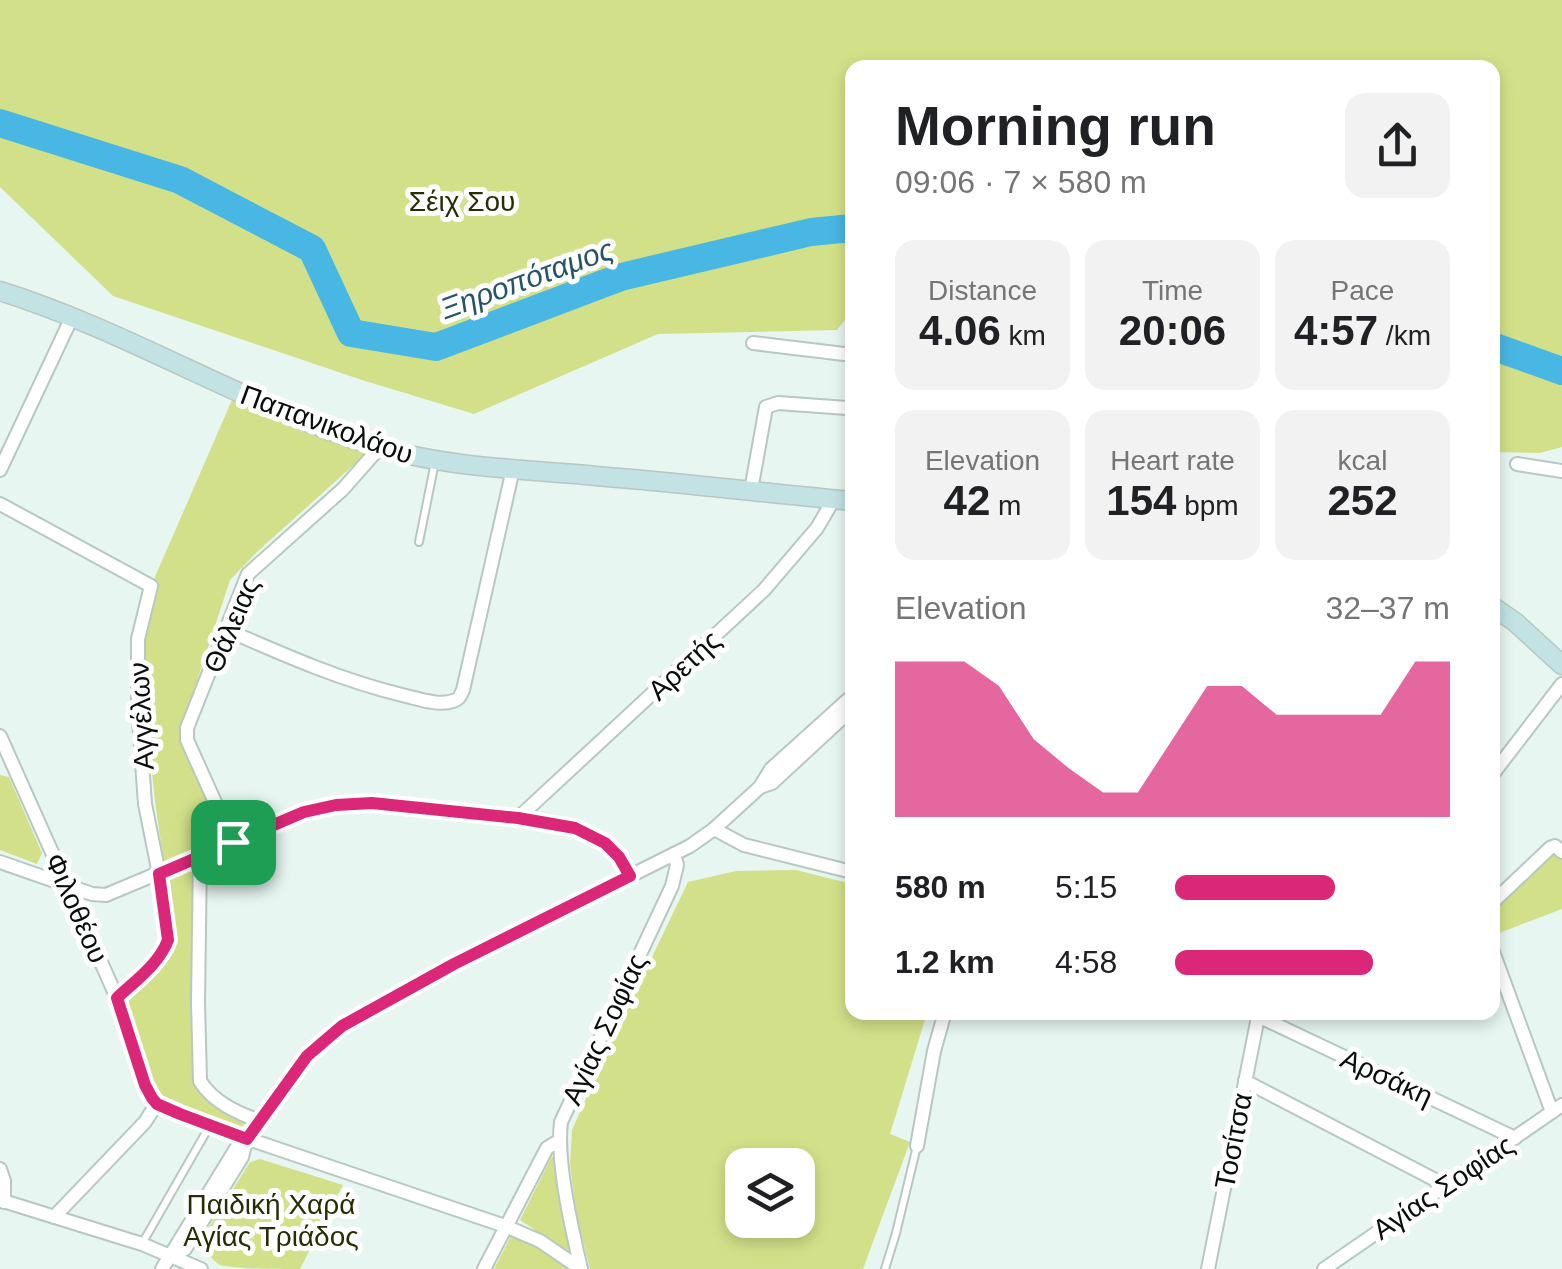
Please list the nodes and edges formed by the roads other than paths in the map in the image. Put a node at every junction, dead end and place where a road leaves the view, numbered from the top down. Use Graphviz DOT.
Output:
graph roads {
  1 [pos="0,291"];
  2 [pos="72,317"];
  3 [pos="754,342"];
  4 [pos="845,354"];
  5 [pos="845,408"];
  6 [pos="380,447"];
  7 [pos="435,460"];
  8 [pos="1517,464"];
  9 [pos="514,468"];
  10 [pos="0,470"];
  11 [pos="1562,472"];
  12 [pos="752,490"];
  13 [pos="844,500"];
  14 [pos="0,504"];
  15 [pos="418,542"];
  16 [pos="1500,612"];
  17 [pos="227,630"];
  18 [pos="1562,665"];
  19 [pos="1562,684"];
  20 [pos="845,702"];
  21 [pos="845,715"];
  22 [pos="0,736"];
  23 [pos="1500,765"];
  24 [pos="7,768"];
  25 [pos="760,787"];
  26 [pos="518,818"];
  27 [pos="714,829"];
  28 [pos="233,842"];
  29 [pos="1557,849"];
  30 [pos="674,854"];
  31 [pos="200,856"];
  32 [pos="0,862"];
  33 [pos="845,870"];
  34 [pos="159,874"];
  35 [pos="630,876"];
  36 [pos="67,885"];
  37 [pos="1500,897"];
  38 [pos="1500,969"];
  39 [pos="117,998"];
  40 [pos="943,1020"];
  41 [pos="1258,1020"];
  42 [pos="1271,1020"];
  43 [pos="1245,1081"];
  44 [pos="157,1104"];
  45 [pos="1557,1109"];
  46 [pos="260,1121"];
  47 [pos="210,1126"];
  48 [pos="1515,1138"];
  49 [pos="247,1139"];
  50 [pos="560,1140"];
  51 [pos="918,1146"];
  52 [pos="0,1169"];
  53 [pos="1445,1185"];
  54 [pos="2,1201"];
  55 [pos="54,1217"];
  56 [pos="505,1226"];
  57 [pos="142,1244"];
  58 [pos="172,1256"];
  59 [pos="162,1269"];
  60 [pos="201,1269"];
  61 [pos="484,1269"];
  62 [pos="581,1269"];
  63 [pos="885,1269"];
  64 [pos="1208,1269"];
  65 [pos="1324,1269"];
  1 -- 2 [label="main road, Παπανικολάου"];
  2 -- 6 [label="main road, Παπανικολάου"];
  2 -- 10 [label="street"];
  3 -- 4 [label="street"];
  5 -- 12 [label="street"];
  6 -- 7 [label="main road, Παπανικολάου"];
  6 -- 17 [label="street, Θάλειας"];
  7 -- 9 [label="main road, Παπανικολάου"];
  7 -- 15 [label="lane"];
  8 -- 11 [label="street"];
  9 -- 12 [label="main road, Παπανικολάου"];
  9 -- 17 [label="street"];
  12 -- 13 [label="main road, Παπανικολάου"];
  13 -- 26 [label="street, Αρετής"];
  14 -- 34 [label="street, Αγγέλων"];
  16 -- 18 [label="main road"];
  17 -- 28 [label="street, Θάλειας"];
  19 -- 23 [label="street"];
  20 -- 25 [label="street"];
  21 -- 25 [label="street"];
  22 -- 24 [label="street, Φιλοθέου"];
  24 -- 36 [label="street, Φιλοθέου"];
  25 -- 27 [label="street"];
  26 -- 28 [label="street"];
  26 -- 35 [label="street"];
  27 -- 30 [label="street"];
  27 -- 33 [label="street"];
  28 -- 31 [label="street"];
  29 -- 37 [label="street"];
  30 -- 35 [label="street"];
  30 -- 50 [label="street, Αγίας Σοφίας"];
  31 -- 34 [label="street"];
  31 -- 46 [label="street"];
  32 -- 36 [label="street"];
  34 -- 36 [label="street"];
  34 -- 39 [label="street, Αγγέλων"];
  35 -- 46 [label="street"];
  36 -- 39 [label="street, Φιλοθέου"];
  38 -- 45 [label="street"];
  39 -- 44 [label="street, Φιλοθέου"];
  40 -- 51 [label="street"];
  41 -- 43 [label="street, Τοσίτσα"];
  42 -- 48 [label="street, Αρσάκη"];
  43 -- 53 [label="street"];
  43 -- 64 [label="street, Τοσίτσα"];
  44 -- 47 [label="street"];
  44 -- 55 [label="street"];
  45 -- 48 [label="street, Αγίας Σοφίας"];
  46 -- 49 [label="street"];
  47 -- 49 [label="street"];
  47 -- 57 [label="lane"];
  48 -- 53 [label="street, Αγίας Σοφίας"];
  49 -- 56 [label="street"];
  49 -- 58 [label="street"];
  50 -- 56 [label="street"];
  50 -- 62 [label="street, Αγίας Σοφίας"];
  51 -- 63 [label="lane"];
  52 -- 54 [label="street"];
  53 -- 65 [label="street, Αγίας Σοφίας"];
  54 -- 55 [label="street"];
  55 -- 57 [label="street"];
  56 -- 61 [label="street"];
  56 -- 62 [label="street"];
  57 -- 58 [label="street"];
  58 -- 59 [label="street"];
  58 -- 60 [label="street"];
}
